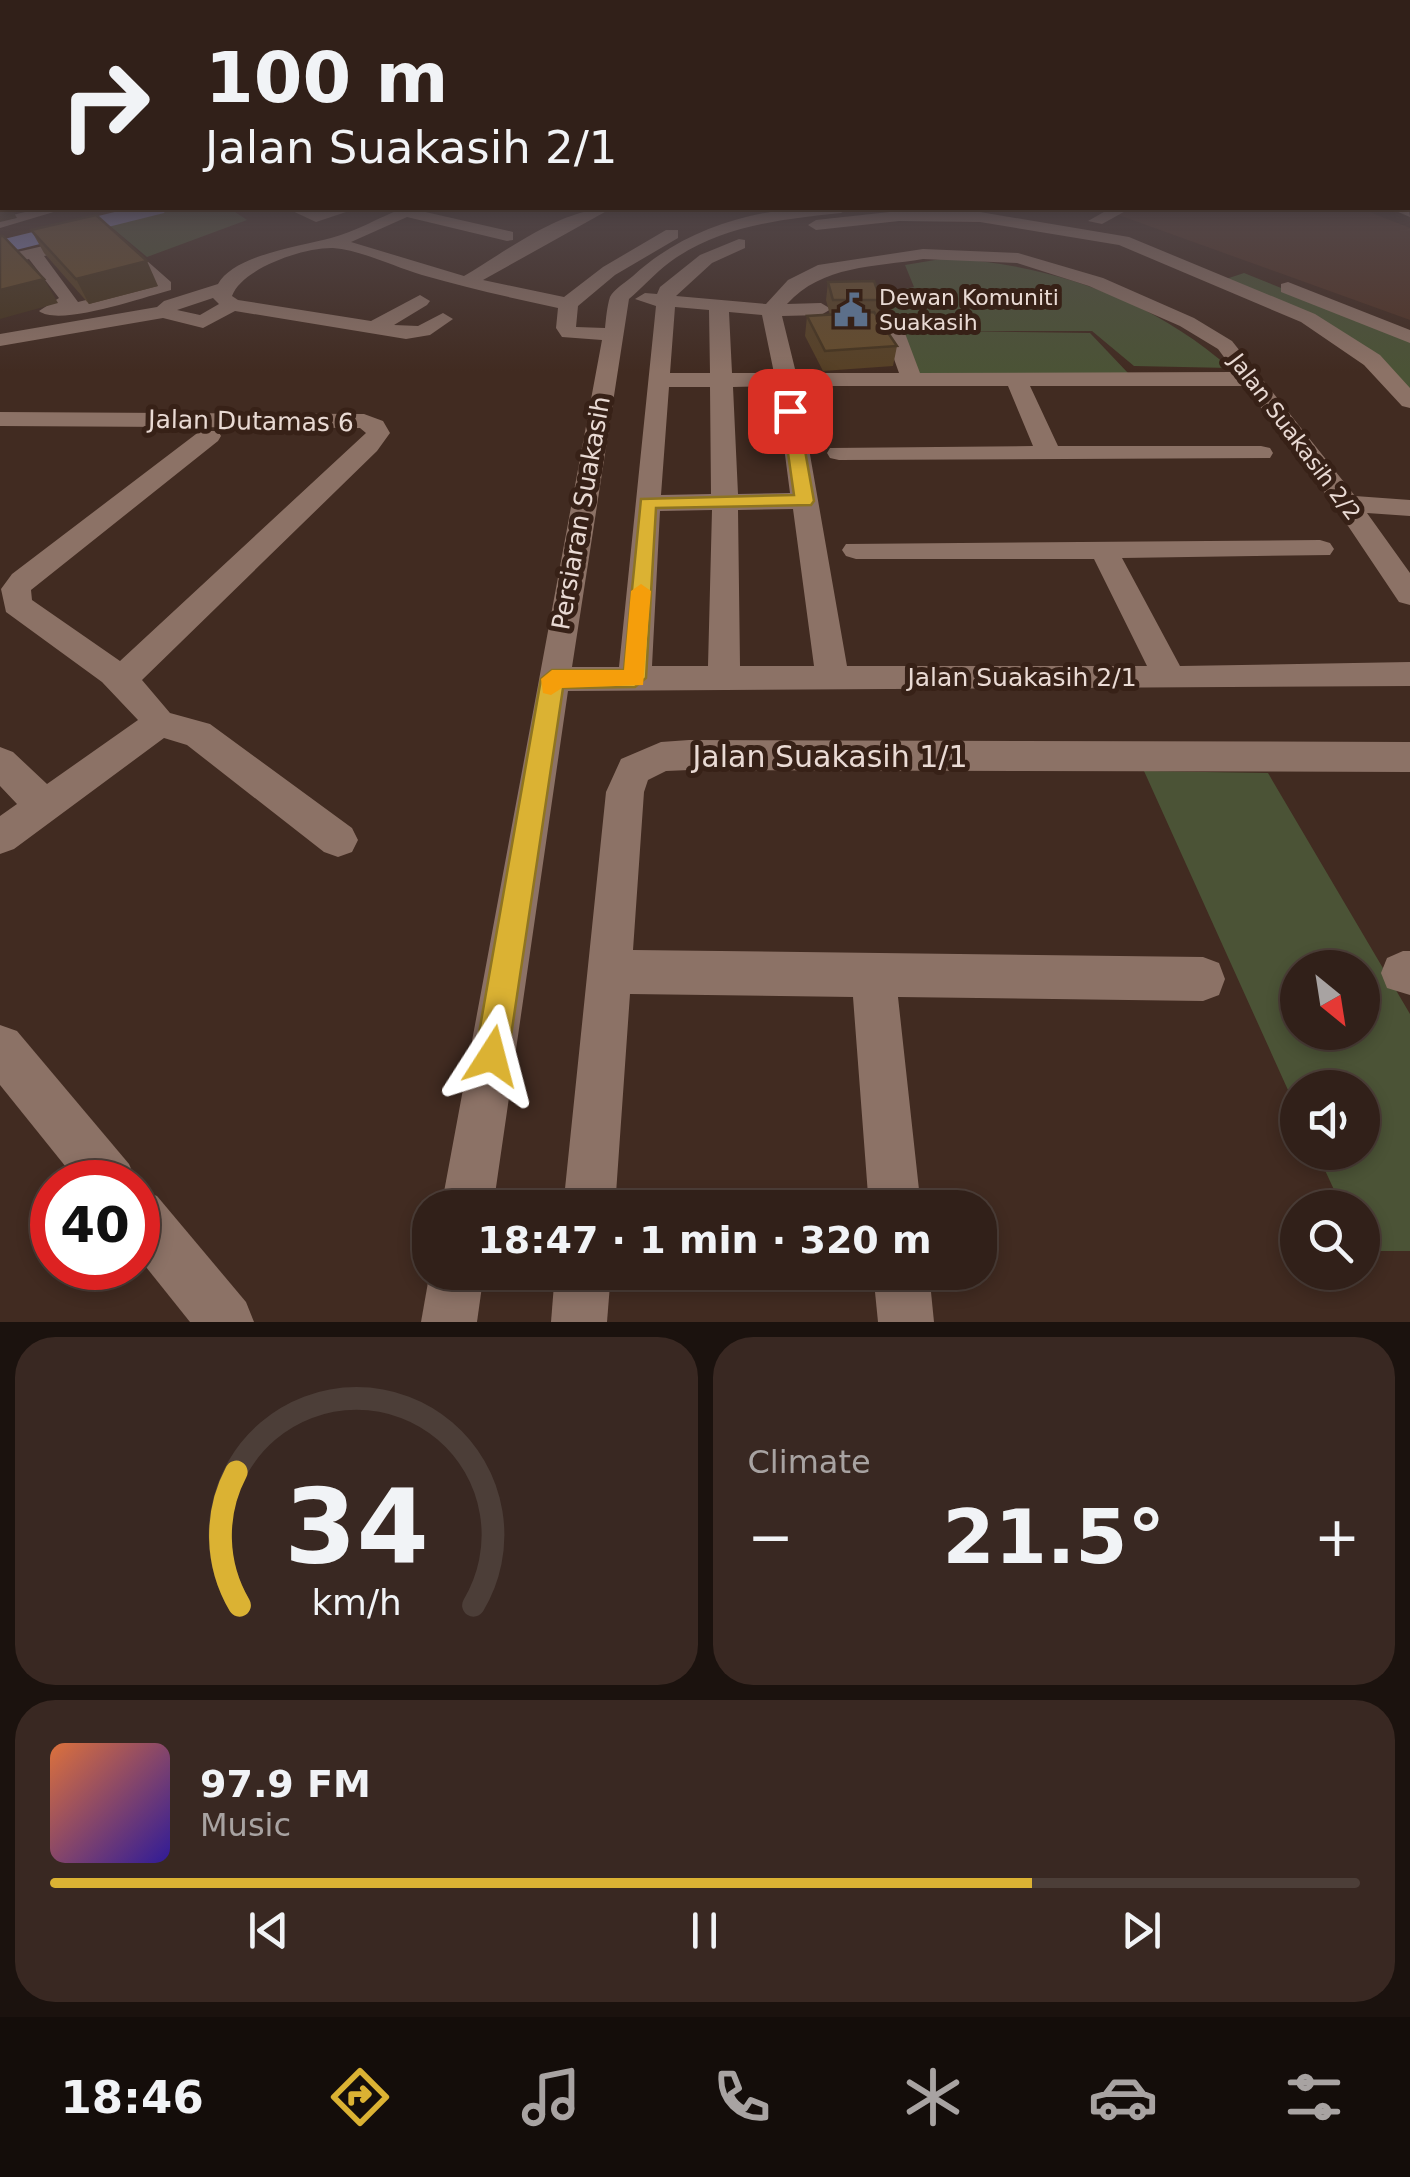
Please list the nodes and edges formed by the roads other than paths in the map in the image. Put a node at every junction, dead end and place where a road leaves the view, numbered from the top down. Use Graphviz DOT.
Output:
graph roads {
  1 [pos="56,248"];
  2 [pos="125,248"];
  3 [pos="304,248"];
  4 [pos="366,248"];
  5 [pos="526,248"];
  6 [pos="645,248"];
  7 [pos="682,248"];
  8 [pos="728,248"];
  9 [pos="1140,248"];
  10 [pos="1184,248"];
  11 [pos="32,253"];
  12 [pos="0,261"];
  13 [pos="1242,270"];
  14 [pos="1216,279"];
  15 [pos="466,282"];
  16 [pos="276,292"];
  17 [pos="228,296"];
  18 [pos="620,297"];
  19 [pos="664,300"];
  20 [pos="420,301"];
  21 [pos="1143,303"];
  22 [pos="568,304"];
  23 [pos="719,306"];
  24 [pos="821,309"];
  25 [pos="771,310"];
  26 [pos="49,311"];
  27 [pos="294,315"];
  28 [pos="443,319"];
  29 [pos="0,322"];
  30 [pos="376,327"];
  31 [pos="893,328"];
  32 [pos="613,334"];
  33 [pos="1410,337"];
  34 [pos="0,340"];
  35 [pos="1254,379"];
  36 [pos="657,380"];
  37 [pos="721,380"];
  38 [pos="912,380"];
  39 [pos="1016,380"];
  40 [pos="786,381"];
  41 [pos="1410,402"];
  42 [pos="0,419"];
  43 [pos="209,436"];
  44 [pos="839,453"];
  45 [pos="1049,453"];
  46 [pos="1262,453"];
  47 [pos="804,501"];
  48 [pos="724,502"];
  49 [pos="647,503"];
  50 [pos="1347,504"];
  51 [pos="1410,508"];
  52 [pos="1320,548"];
  53 [pos="1103,549"];
  54 [pos="856,550"];
  55 [pos="34,571"];
  56 [pos="0,585"];
  57 [pos="1410,595"];
  58 [pos="1410,674"];
  59 [pos="832,676"];
  60 [pos="635,678"];
  61 [pos="724,678"];
  62 [pos="1170,678"];
  63 [pos="552,679"];
  64 [pos="120,681"];
  65 [pos="158,723"];
  66 [pos="1410,757"];
  67 [pos="0,762"];
  68 [pos="44,806"];
  69 [pos="0,837"];
  70 [pos="338,840"];
  71 [pos="612,972"];
  72 [pos="873,973"];
  73 [pos="1202,978"];
  74 [pos="0,1048"];
  75 [pos="93,1160"];
  76 [pos="470,1190"];
  77 [pos="592,1190"];
  78 [pos="893,1190"];
  79 [pos="160,1242"];
  80 [pos="454,1290"];
  81 [pos="582,1290"];
  82 [pos="903,1290"];
  83 [pos="226,1322"];
  84 [pos="449,1322"];
  85 [pos="579,1322"];
  86 [pos="906,1322"];
  1 -- 11 [label="street"];
  2 -- 26 [label="street"];
  3 -- 17 [label="street"];
  4 -- 15 [label="street"];
  5 -- 15 [label="street"];
  6 -- 22 [label="street"];
  7 -- 18 [label="street"];
  8 -- 19 [label="street"];
  9 -- 14 [label="street"];
  10 -- 13 [label="street"];
  11 -- 12 [label="street"];
  11 -- 26 [label="street"];
  13 -- 14 [label="street"];
  13 -- 33 [label="street"];
  14 -- 21 [label="street"];
  14 -- 41 [label="street"];
  15 -- 22 [label="street"];
  16 -- 27 [label="street"];
  17 -- 27 [label="street"];
  17 -- 34 [label="street"];
  18 -- 19 [label="street"];
  18 -- 32 [label="street, Persiaran Suakasih"];
  19 -- 23 [label="street"];
  19 -- 36 [label="street"];
  20 -- 30 [label="street"];
  21 -- 25 [label="street, Jalan Suakasih 2/2"];
  21 -- 35 [label="street, Jalan Suakasih 2/2"];
  22 -- 32 [label="street"];
  23 -- 25 [label="street"];
  23 -- 37 [label="street"];
  24 -- 25 [label="street"];
  25 -- 40 [label="street"];
  26 -- 29 [label="street"];
  27 -- 30 [label="street"];
  28 -- 30 [label="street"];
  31 -- 38 [label="street"];
  32 -- 63 [label="street, Persiaran Suakasih"];
  35 -- 39 [label="street"];
  35 -- 50 [label="street, Jalan Suakasih 2/2"];
  36 -- 37 [label="street"];
  36 -- 49 [label="street"];
  37 -- 40 [label="street"];
  37 -- 48 [label="street"];
  38 -- 39 [label="street"];
  38 -- 40 [label="street"];
  39 -- 45 [label="street"];
  40 -- 47 [label="street"];
  42 -- 64 [label="street, Jalan Dutamas 6"];
  43 -- 55 [label="street"];
  44 -- 45 [label="street"];
  45 -- 46 [label="street"];
  47 -- 48 [label="street"];
  47 -- 59 [label="street"];
  48 -- 49 [label="street"];
  48 -- 61 [label="street"];
  49 -- 60 [label="street"];
  50 -- 51 [label="street"];
  50 -- 57 [label="street, Jalan Suakasih 2/2"];
  52 -- 53 [label="street"];
  53 -- 54 [label="street"];
  53 -- 62 [label="street"];
  55 -- 56 [label="street"];
  55 -- 64 [label="street"];
  58 -- 62 [label="street, Jalan Suakasih 2/1"];
  59 -- 61 [label="street, Jalan Suakasih 2/1"];
  59 -- 62 [label="street, Jalan Suakasih 2/1"];
  60 -- 61 [label="street, Jalan Suakasih 2/1"];
  60 -- 63 [label="street, Jalan Suakasih 2/1"];
  63 -- 76 [label="street, Persiaran Suakasih"];
  64 -- 65 [label="street"];
  65 -- 68 [label="street"];
  65 -- 70 [label="street"];
  66 -- 71 [label="street, Jalan Suakasih 1/1"];
  67 -- 68 [label="street"];
  68 -- 69 [label="street"];
  71 -- 72 [label="street"];
  71 -- 77 [label="street, Jalan Suakasih 1/1"];
  72 -- 73 [label="street"];
  72 -- 78 [label="street"];
  74 -- 75 [label="street"];
  79 -- 83 [label="street"];
  80 -- 84 [label="street"];
  81 -- 85 [label="street"];
  82 -- 86 [label="street"];
}
